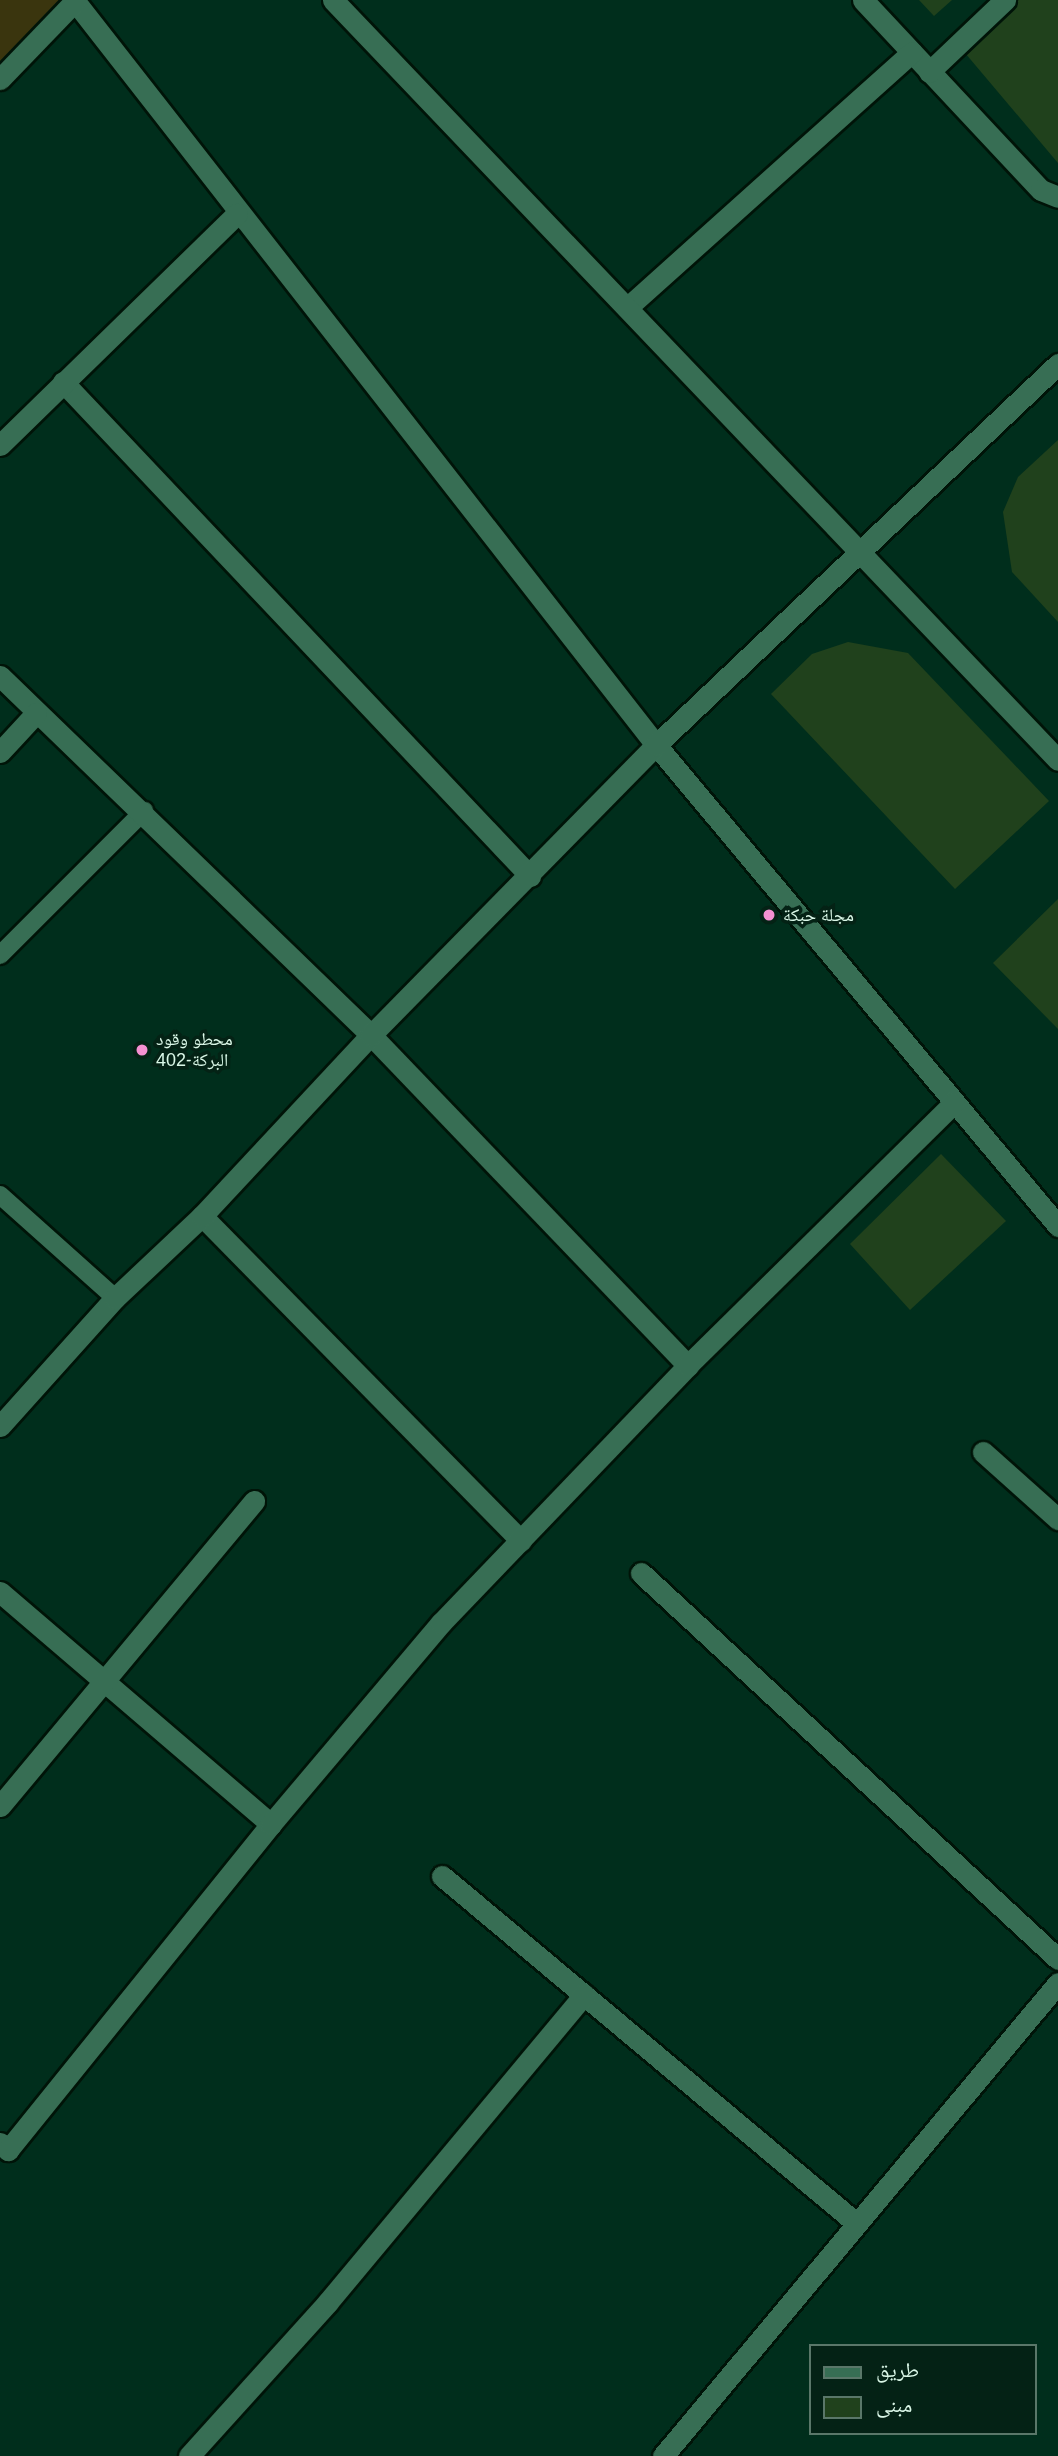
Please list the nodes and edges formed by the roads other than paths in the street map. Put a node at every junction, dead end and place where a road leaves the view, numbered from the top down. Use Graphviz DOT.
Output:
graph roads {
  1 [pos="333,0"];
  2 [pos="863,0"];
  3 [pos="1005,0"];
  4 [pos="74,1"];
  5 [pos="912,52"];
  6 [pos="929,72"];
  7 [pos="0,79"];
  8 [pos="1058,197"];
  9 [pos="237,214"];
  10 [pos="629,306"];
  11 [pos="1058,364"];
  12 [pos="63,382"];
  13 [pos="0,445"];
  14 [pos="860,553"];
  15 [pos="0,676"];
  16 [pos="36,713"];
  17 [pos="656,745"];
  18 [pos="0,752"];
  19 [pos="1058,760"];
  20 [pos="144,811"];
  21 [pos="530,876"];
  22 [pos="0,955"];
  23 [pos="371,1035"];
  24 [pos="954,1102"];
  25 [pos="0,1195"];
  26 [pos="202,1216"];
  27 [pos="1058,1226"];
  28 [pos="115,1298"];
  29 [pos="688,1365"];
  30 [pos="0,1426"];
  31 [pos="983,1452"];
  32 [pos="254,1501"];
  33 [pos="1058,1518"];
  34 [pos="520,1541"];
  35 [pos="641,1573"];
  36 [pos="0,1592"];
  37 [pos="103,1685"];
  38 [pos="0,1806"];
  39 [pos="271,1824"];
  40 [pos="442,1876"];
  41 [pos="1058,1959"];
  42 [pos="1058,1983"];
  43 [pos="584,1995"];
  44 [pos="3,2150"];
  45 [pos="855,2222"];
  46 [pos="189,2456"];
  47 [pos="663,2456"];
  1 -- 10 [label="street"];
  2 -- 5 [label="street"];
  3 -- 6 [label="street"];
  4 -- 7 [label="street"];
  4 -- 9 [label="street"];
  5 -- 6 [label="street"];
  5 -- 10 [label="street"];
  6 -- 8 [label="street"];
  9 -- 12 [label="street"];
  9 -- 17 [label="street"];
  10 -- 14 [label="street"];
  11 -- 14 [label="street"];
  12 -- 13 [label="street"];
  12 -- 21 [label="street"];
  14 -- 17 [label="street"];
  14 -- 19 [label="street"];
  15 -- 16 [label="street"];
  16 -- 18 [label="street"];
  16 -- 20 [label="street"];
  17 -- 21 [label="street"];
  17 -- 24 [label="street"];
  20 -- 22 [label="lane"];
  20 -- 23 [label="street"];
  21 -- 23 [label="street"];
  23 -- 26 [label="street"];
  23 -- 29 [label="street"];
  24 -- 27 [label="street"];
  24 -- 29 [label="street"];
  25 -- 28 [label="lane"];
  26 -- 28 [label="street"];
  26 -- 34 [label="street"];
  28 -- 30 [label="street"];
  29 -- 34 [label="street"];
  31 -- 33 [label="street"];
  32 -- 37 [label="street"];
  34 -- 39 [label="street"];
  35 -- 41 [label="street"];
  36 -- 37 [label="street"];
  37 -- 38 [label="street"];
  37 -- 39 [label="street"];
  39 -- 44 [label="street"];
  40 -- 43 [label="street"];
  42 -- 45 [label="street"];
  43 -- 45 [label="street"];
  43 -- 46 [label="street"];
  45 -- 47 [label="street"];
}
